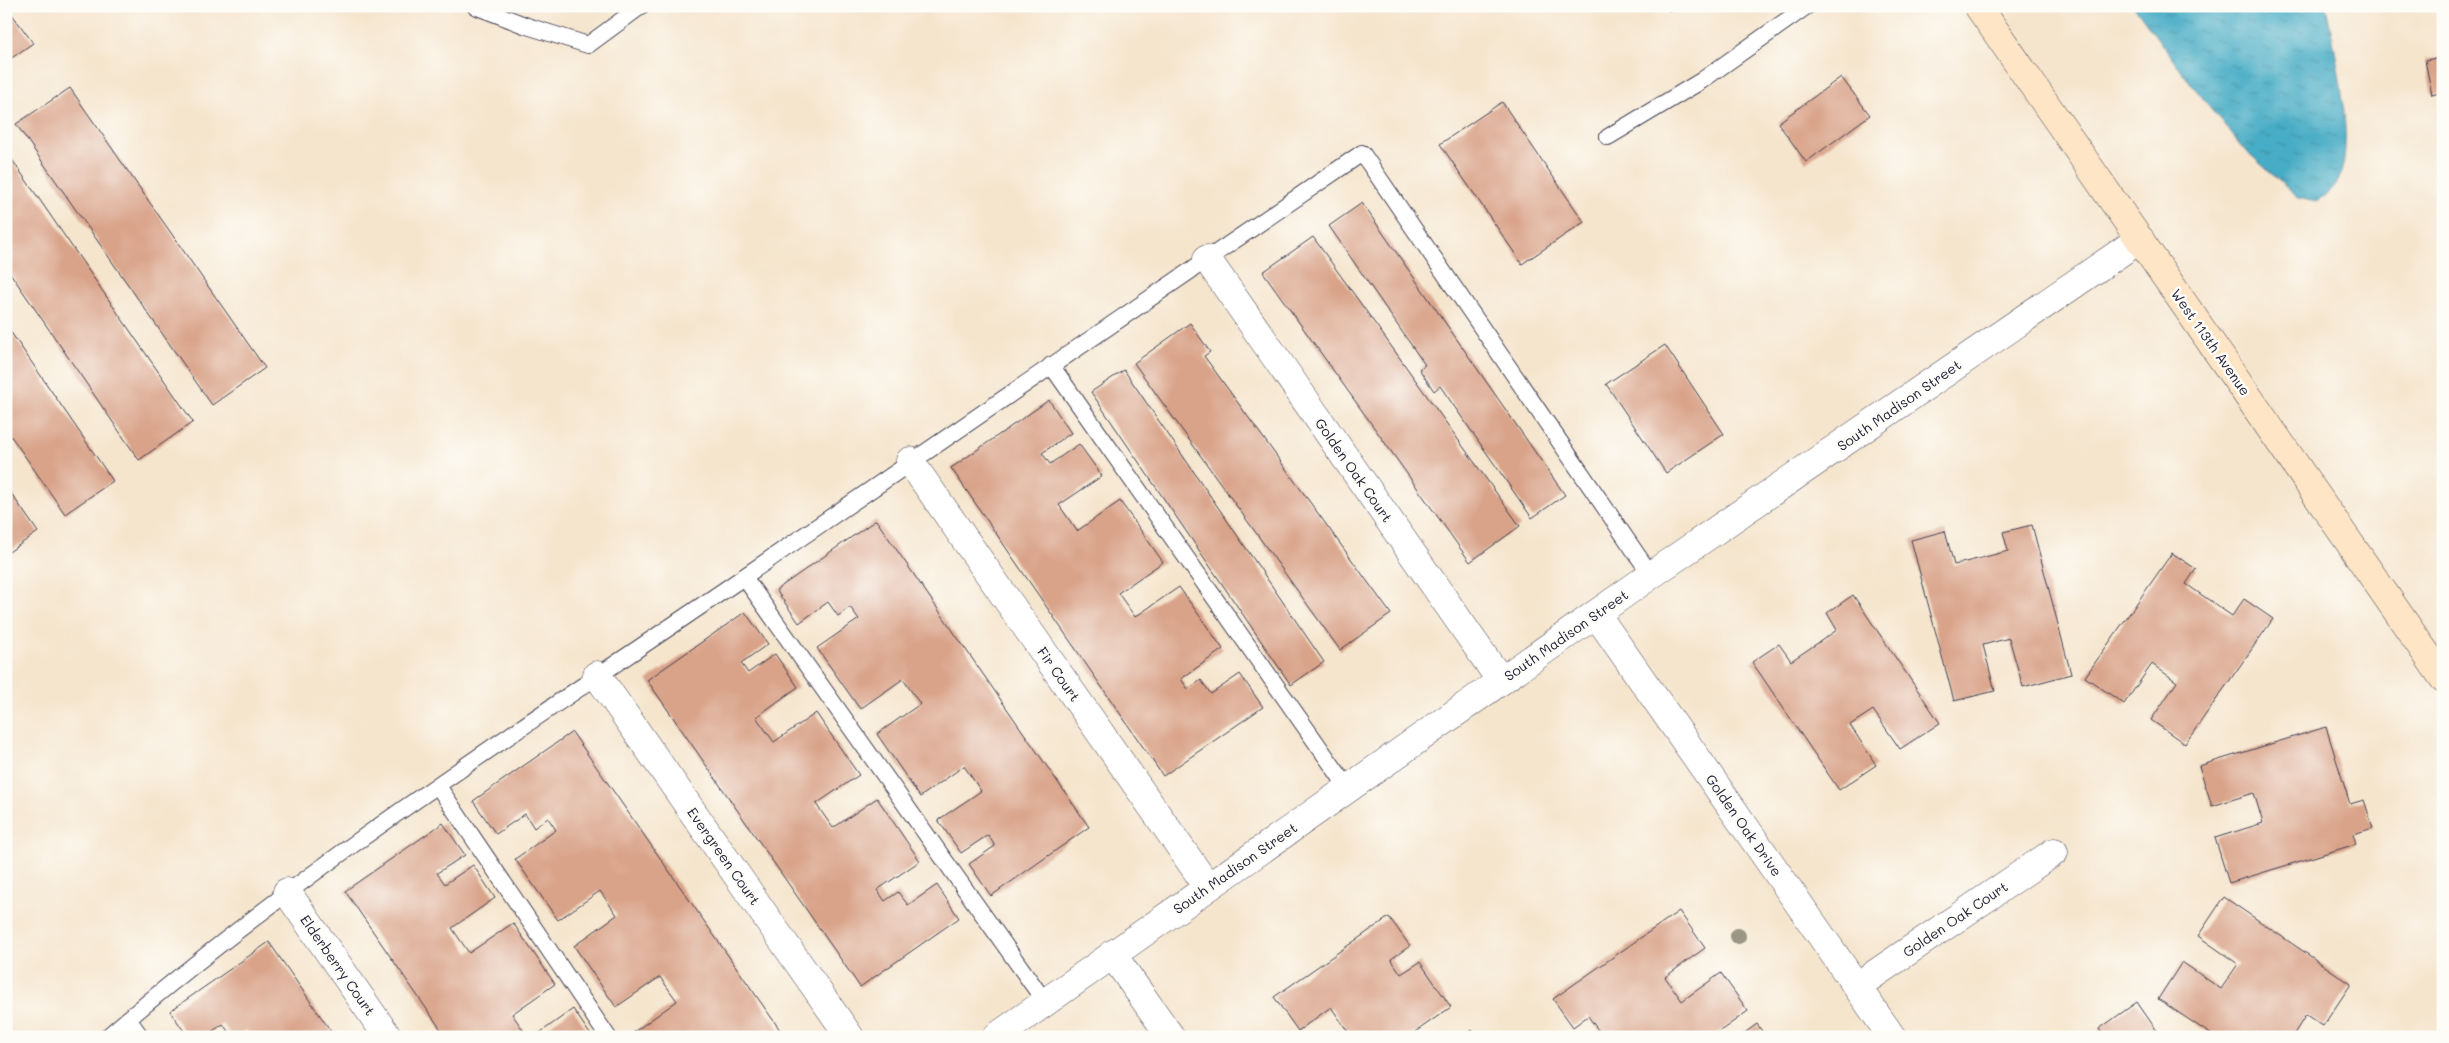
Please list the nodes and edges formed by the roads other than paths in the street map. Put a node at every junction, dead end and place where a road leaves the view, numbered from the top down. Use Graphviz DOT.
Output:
graph roads {
  1 [pos="475,6"];
  2 [pos="641,6"];
  3 [pos="1807,6"];
  4 [pos="1978,6"];
  5 [pos="1608,137"];
  6 [pos="2140,239"];
  7 [pos="1207,259"];
  8 [pos="1051,365"];
  9 [pos="910,461"];
  10 [pos="1651,576"];
  11 [pos="744,577"];
  12 [pos="1596,614"];
  13 [pos="597,674"];
  14 [pos="2443,678"];
  15 [pos="1502,681"];
  16 [pos="438,786"];
  17 [pos="1348,788"];
  18 [pos="2054,852"];
  19 [pos="1208,887"];
  20 [pos="287,892"];
  21 [pos="1112,954"];
  22 [pos="1857,986"];
  23 [pos="1045,1002"];
  24 [pos="128,1019"];
  25 [pos="107,1037"];
  26 [pos="141,1037"];
  27 [pos="388,1037"];
  28 [pos="608,1037"];
  29 [pos="850,1037"];
  30 [pos="996,1037"];
  31 [pos="1170,1037"];
  32 [pos="1892,1037"];
  1 -- 2 [label="lane"];
  3 -- 5 [label="lane"];
  4 -- 6 [label="street, West 113th Avenue"];
  6 -- 10 [label="street, South Madison Street"];
  6 -- 14 [label="street, West 113th Avenue"];
  7 -- 8 [label="lane"];
  7 -- 10 [label="lane"];
  7 -- 15 [label="street, Golden Oak Court"];
  8 -- 9 [label="lane"];
  8 -- 17 [label="lane"];
  9 -- 11 [label="lane"];
  9 -- 19 [label="street, Fir Court"];
  10 -- 12 [label="street, South Madison Street"];
  11 -- 13 [label="lane"];
  11 -- 23 [label="lane"];
  12 -- 15 [label="street, South Madison Street"];
  12 -- 22 [label="street, Golden Oak Drive"];
  13 -- 16 [label="lane"];
  13 -- 29 [label="street, Evergreen Court"];
  15 -- 17 [label="street, South Madison Street"];
  16 -- 20 [label="lane"];
  16 -- 28 [label="lane"];
  17 -- 19 [label="street, South Madison Street"];
  18 -- 22 [label="street, Golden Oak Court"];
  19 -- 21 [label="street, South Madison Street"];
  20 -- 24 [label="lane"];
  20 -- 27 [label="street, Elderberry Court"];
  21 -- 23 [label="street, South Madison Street"];
  21 -- 31 [label="street"];
  22 -- 32 [label="street, Golden Oak Drive"];
  23 -- 30 [label="street, South Madison Street"];
  24 -- 25 [label="lane"];
  24 -- 26 [label="lane"];
}
